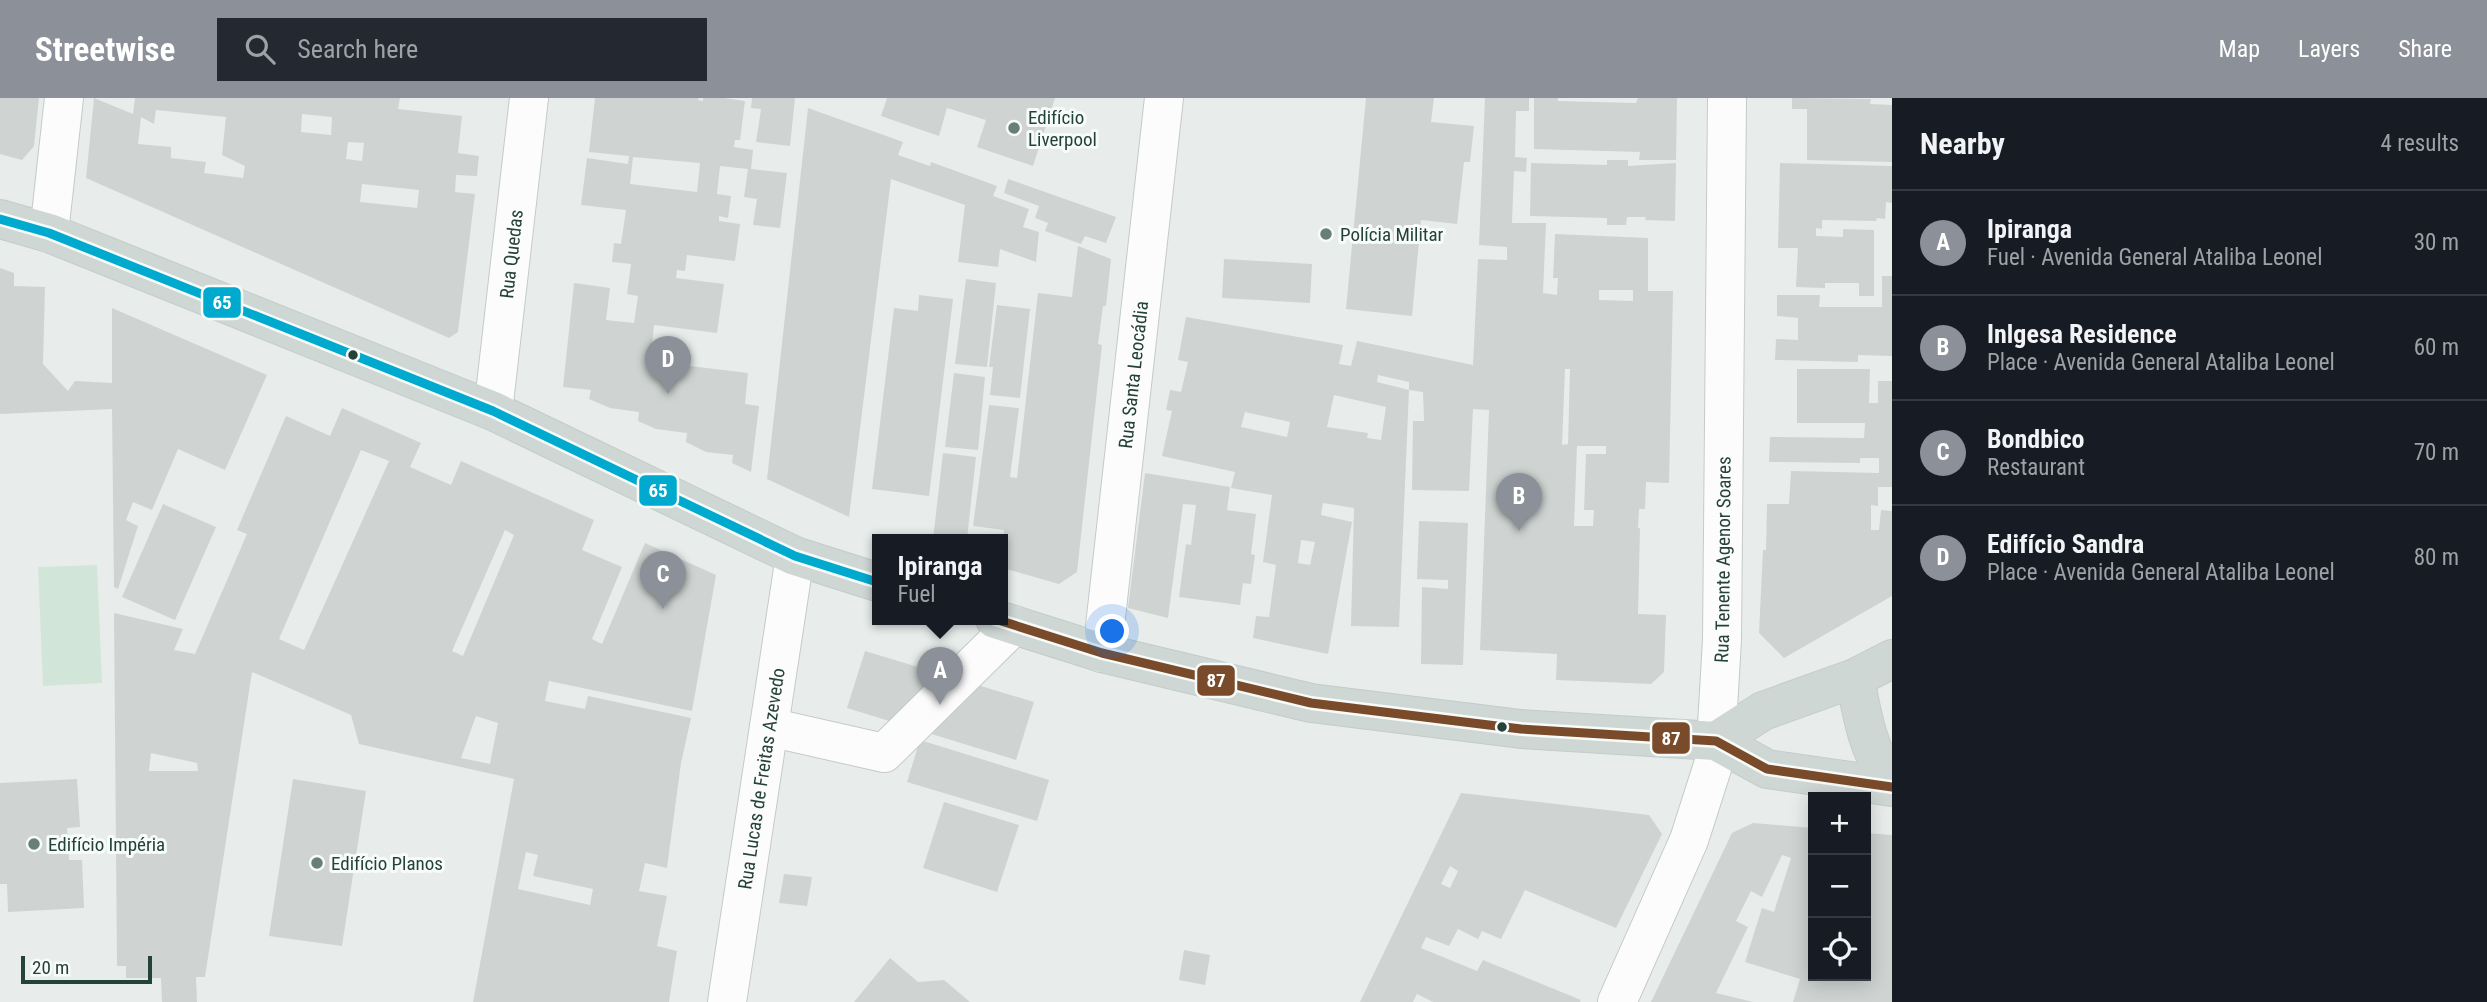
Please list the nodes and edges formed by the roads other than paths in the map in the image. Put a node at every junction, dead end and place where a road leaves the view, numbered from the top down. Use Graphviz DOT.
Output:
graph roads {
  1 [pos="64,98"];
  2 [pos="529,98"];
  3 [pos="1164,98"];
  4 [pos="1727,98"];
  5 [pos="0,219"];
  6 [pos="49,233"];
  7 [pos="493,411"];
  8 [pos="795,556"];
  9 [pos="872,580"];
  10 [pos="1008,623"];
  11 [pos="1001,625"];
  12 [pos="1102,653"];
  13 [pos="1892,659"];
  14 [pos="1855,678"];
  15 [pos="769,727"];
  16 [pos="1716,741"];
  17 [pos="1892,785"];
  18 [pos="727,1002"];
  19 [pos="1617,1002"];
  1 -- 6 [label="street"];
  2 -- 7 [label="street, Rua Quedas"];
  3 -- 12 [label="street, Rua Santa Leocádia"];
  4 -- 16 [label="street, Rua Tenente Agenor Soares"];
  5 -- 6 [label="main road"];
  6 -- 7 [label="main road"];
  7 -- 8 [label="main road"];
  8 -- 9 [label="main road"];
  8 -- 15 [label="street, Rua Lucas de Freitas Azevedo"];
  10 -- 12 [label="main road"];
  11 -- 15 [label="street"];
  12 -- 16 [label="main road"];
  13 -- 14 [label="main road"];
  14 -- 16 [label="main road"];
  14 -- 17 [label="main road"];
  15 -- 18 [label="street, Rua Lucas de Freitas Azevedo"];
  16 -- 17 [label="main road"];
  16 -- 19 [label="street, Rua Tenente Agenor Soares"];
}
